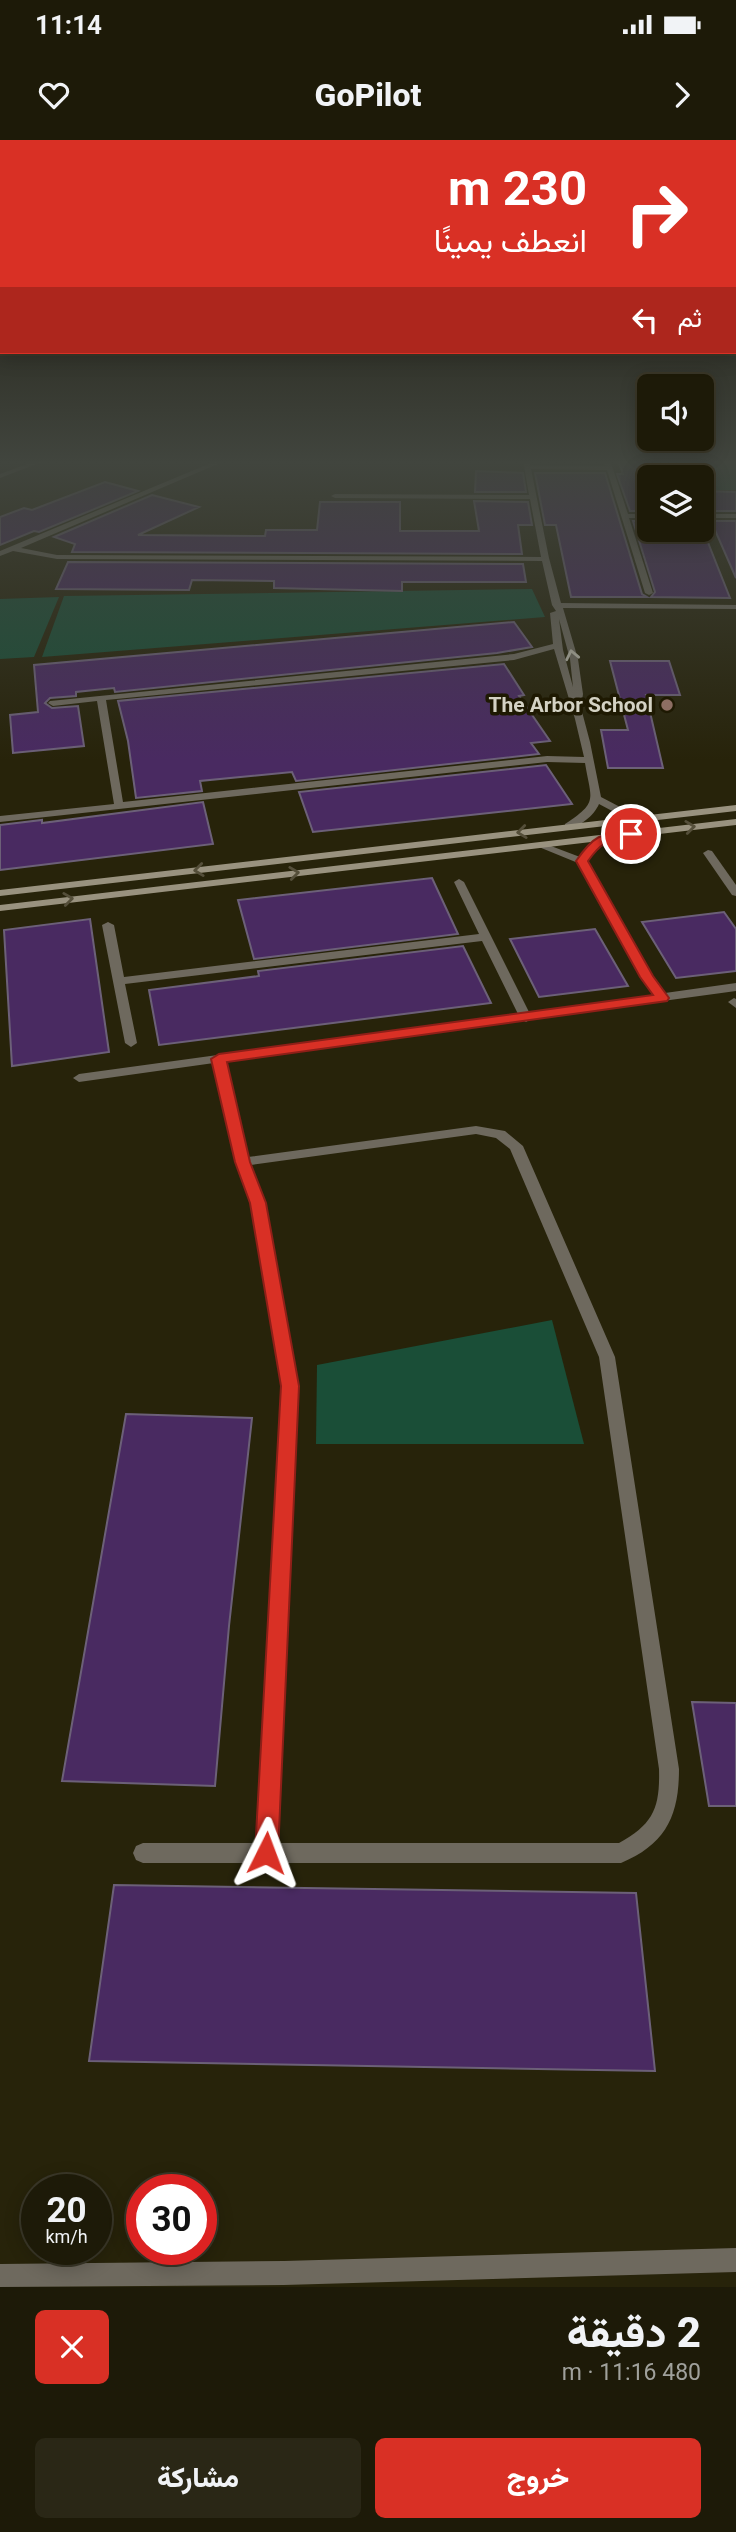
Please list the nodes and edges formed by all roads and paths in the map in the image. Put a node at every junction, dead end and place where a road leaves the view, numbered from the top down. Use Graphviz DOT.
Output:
graph roads {
  1 [pos="545,560"];
  2 [pos="639,560"];
  3 [pos="649,593"];
  4 [pos="556,605"];
  5 [pos="736,607"];
  6 [pos="556,646"];
  7 [pos="514,657"];
  8 [pos="540,660"];
  9 [pos="552,664"];
  10 [pos="562,669"];
  11 [pos="101,699"];
  12 [pos="53,703"];
  13 [pos="576,708"];
  14 [pos="588,760"];
  15 [pos="596,799"];
  16 [pos="119,806"];
  17 [pos="736,808"];
  18 [pos="649,818"];
  19 [pos="0,819"];
  20 [pos="736,822"];
  21 [pos="569,826"];
  22 [pos="604,837"];
  23 [pos="539,845"];
  24 [pos="708,853"];
  25 [pos="582,861"];
  26 [pos="459,882"];
  27 [pos="0,893"];
  28 [pos="736,893"];
  29 [pos="0,908"];
  30 [pos="108,925"];
  31 [pos="486,937"];
  32 [pos="119,981"];
  33 [pos="736,987"];
  34 [pos="663,998"];
  35 [pos="526,1018"];
  36 [pos="131,1043"];
  37 [pos="219,1059"];
  38 [pos="79,1078"];
  39 [pos="243,1162"];
  40 [pos="143,1853"];
  41 [pos="266,1853"];
  42 [pos="736,2260"];
  43 [pos="0,2276"];
  1 -- 4 [label="street"];
  2 -- 3 [label="street"];
  4 -- 5 [label="street"];
  4 -- 6 [label="street"];
  13 -- 4 [label="street, one-way"];
  6 -- 7 [label="street"];
  6 -- 10 [label="street"];
  7 -- 8 [label="street"];
  7 -- 11 [label="street"];
  9 -- 10 [label="street"];
  10 -- 13 [label="street"];
  11 -- 12 [label="street"];
  11 -- 16 [label="street"];
  13 -- 14 [label="street"];
  14 -- 15 [label="street"];
  14 -- 16 [label="street"];
  15 -- 18 [label="street"];
  15 -- 21 [label="street"];
  16 -- 19 [label="street"];
  17 -- 18 [label="street"];
  18 -- 21 [label="street"];
  22 -- 20 [label="street, one-way"];
  21 -- 27 [label="street, one-way"];
  22 -- 23 [label="street"];
  22 -- 25 [label="street"];
  23 -- 25 [label="street"];
  29 -- 23 [label="street, one-way"];
  24 -- 28 [label="street"];
  25 -- 34 [label="street"];
  26 -- 31 [label="street"];
  30 -- 32 [label="street"];
  31 -- 32 [label="street"];
  31 -- 35 [label="street"];
  32 -- 36 [label="street"];
  33 -- 34 [label="street"];
  34 -- 35 [label="street"];
  35 -- 37 [label="street"];
  37 -- 38 [label="street"];
  37 -- 39 [label="street"];
  39 -- 41 [label="street"];
  39 -- 41 [label="street"];
  40 -- 41 [label="street"];
  42 -- 43 [label="street"];
}
